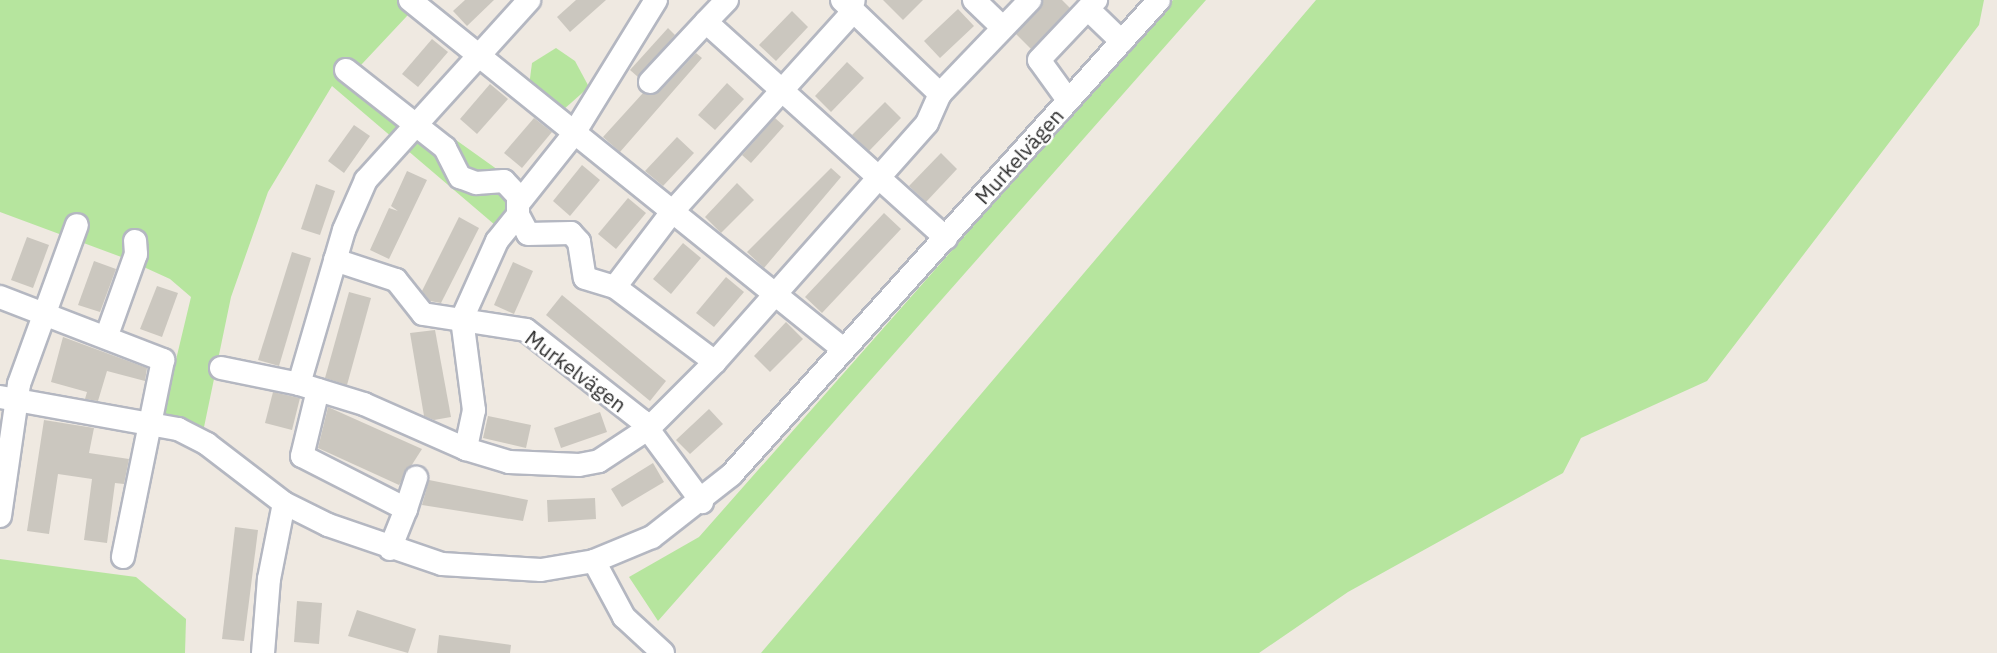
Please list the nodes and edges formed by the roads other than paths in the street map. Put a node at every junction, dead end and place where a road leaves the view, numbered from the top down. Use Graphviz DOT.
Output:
graph roads {
  1 [pos="410,0"];
  2 [pos="529,0"];
  3 [pos="656,0"];
  4 [pos="974,0"];
  5 [pos="1030,0"];
  6 [pos="1159,0"];
  7 [pos="848,2"];
  8 [pos="1092,4"];
  9 [pos="717,7"];
  10 [pos="1003,28"];
  11 [pos="1122,42"];
  12 [pos="475,55"];
  13 [pos="346,70"];
  14 [pos="650,82"];
  15 [pos="782,91"];
  16 [pos="940,94"];
  17 [pos="1068,100"];
  18 [pos="416,124"];
  19 [pos="573,135"];
  20 [pos="877,177"];
  21 [pos="518,209"];
  22 [pos="672,212"];
  23 [pos="76,225"];
  24 [pos="946,238"];
  25 [pos="135,241"];
  26 [pos="335,260"];
  27 [pos="615,287"];
  28 [pos="773,293"];
  29 [pos="0,297"];
  30 [pos="44,312"];
  31 [pos="462,319"];
  32 [pos="107,335"];
  33 [pos="843,349"];
  34 [pos="715,362"];
  35 [pos="220,368"];
  36 [pos="308,387"];
  37 [pos="8,399"];
  38 [pos="148,421"];
  39 [pos="649,428"];
  40 [pos="466,449"];
  41 [pos="416,478"];
  42 [pos="702,502"];
  43 [pos="284,503"];
  44 [pos="406,509"];
  45 [pos="0,516"];
  46 [pos="390,549"];
  47 [pos="123,557"];
  48 [pos="594,561"];
  49 [pos="263,653"];
  50 [pos="663,653"];
  1 -- 12 [label="street"];
  2 -- 12 [label="street"];
  3 -- 19 [label="street"];
  4 -- 10 [label="street"];
  5 -- 10 [label="street, Murkelvägen"];
  6 -- 11 [label="street, Murkelvägen"];
  7 -- 15 [label="street"];
  7 -- 16 [label="street"];
  8 -- 11 [label="street, Murkelvägen"];
  8 -- 17 [label="street, Murkelvägen"];
  9 -- 14 [label="street"];
  9 -- 15 [label="street"];
  10 -- 16 [label="street, Murkelvägen"];
  11 -- 17 [label="street, Murkelvägen"];
  12 -- 18 [label="street"];
  12 -- 19 [label="street"];
  13 -- 18 [label="street"];
  15 -- 20 [label="street"];
  15 -- 22 [label="street"];
  16 -- 20 [label="street, Murkelvägen"];
  17 -- 24 [label="street, Murkelvägen"];
  18 -- 21 [label="street"];
  18 -- 26 [label="street"];
  19 -- 21 [label="street"];
  19 -- 22 [label="street"];
  20 -- 24 [label="street"];
  20 -- 28 [label="street, Murkelvägen"];
  21 -- 27 [label="street"];
  21 -- 31 [label="street"];
  22 -- 27 [label="street"];
  22 -- 28 [label="street"];
  23 -- 30 [label="street"];
  24 -- 33 [label="street, Murkelvägen"];
  25 -- 32 [label="street"];
  26 -- 31 [label="street, Murkelvägen"];
  26 -- 36 [label="street"];
  27 -- 34 [label="street"];
  28 -- 33 [label="street"];
  28 -- 34 [label="street, Murkelvägen"];
  29 -- 30 [label="street"];
  30 -- 32 [label="street"];
  30 -- 37 [label="street"];
  31 -- 39 [label="street, Murkelvägen"];
  31 -- 40 [label="street"];
  32 -- 38 [label="street"];
  33 -- 42 [label="street, Murkelvägen"];
  34 -- 39 [label="street, Murkelvägen"];
  35 -- 36 [label="street, Murkelvägen"];
  36 -- 40 [label="street, Murkelvägen"];
  36 -- 44 [label="street"];
  37 -- 38 [label="street, Murkelvägen"];
  37 -- 45 [label="street"];
  38 -- 43 [label="street, Murkelvägen"];
  38 -- 47 [label="street"];
  39 -- 40 [label="street, Murkelvägen"];
  39 -- 42 [label="street, Murkelvägen"];
  41 -- 44 [label="street"];
  42 -- 48 [label="street, Murkelvägen"];
  43 -- 46 [label="street, Murkelvägen"];
  43 -- 49 [label="street"];
  44 -- 46 [label="street"];
  46 -- 48 [label="street, Murkelvägen"];
  48 -- 50 [label="street"];
}
